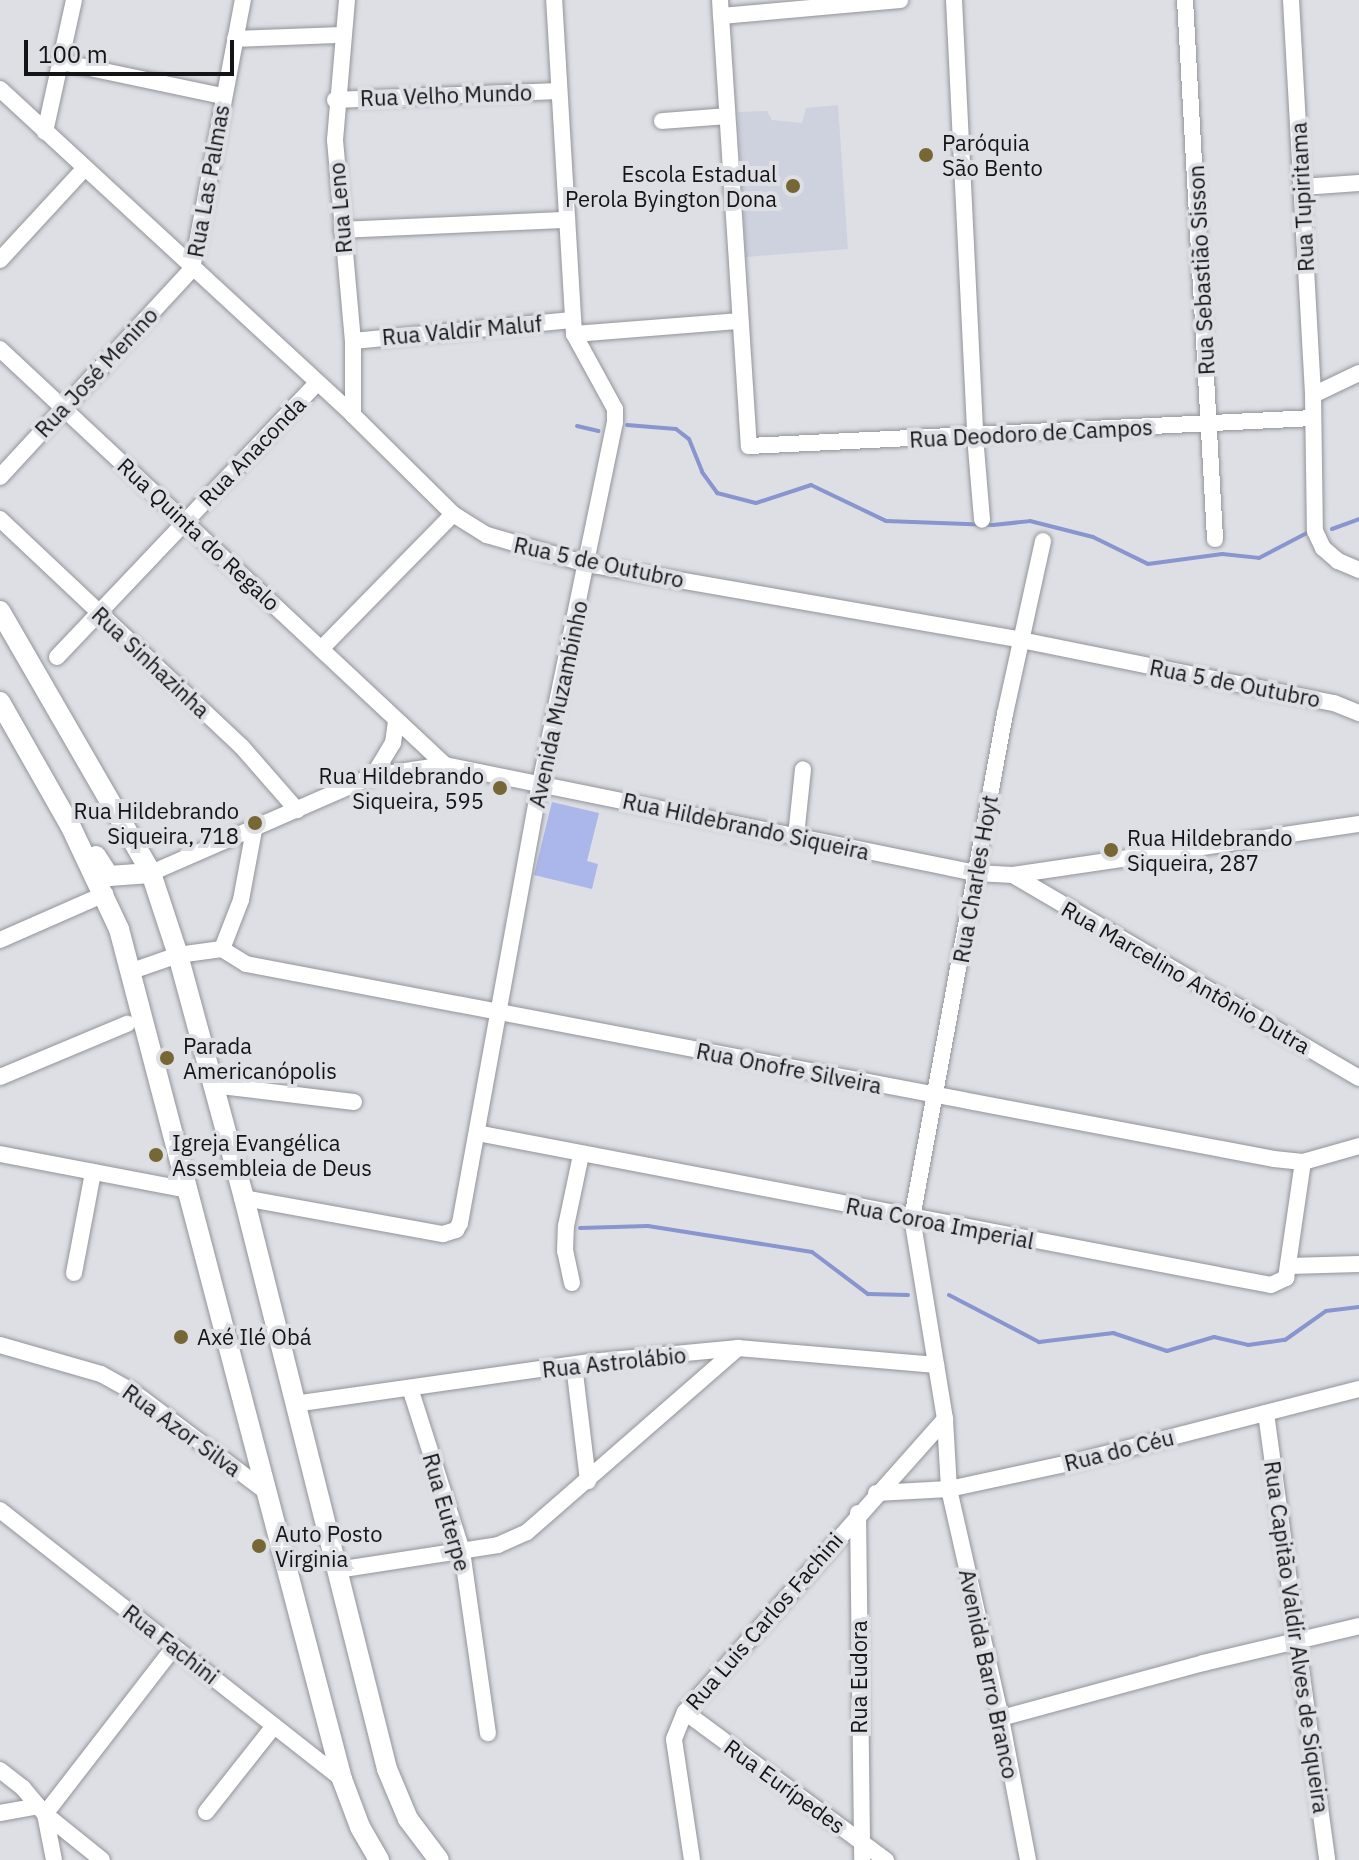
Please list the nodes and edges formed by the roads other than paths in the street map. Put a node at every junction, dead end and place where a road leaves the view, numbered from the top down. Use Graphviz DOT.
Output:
graph roads {
  1 [pos="74,0"];
  2 [pos="243,0"];
  3 [pos="347,0"];
  4 [pos="554,0"];
  5 [pos="900,0"];
  6 [pos="954,0"];
  7 [pos="1185,0"];
  8 [pos="1291,0"];
  9 [pos="720,8"];
  10 [pos="341,35"];
  11 [pos="235,39"];
  12 [pos="61,62"];
  13 [pos="0,89"];
  14 [pos="557,91"];
  15 [pos="223,96"];
  16 [pos="335,100"];
  17 [pos="727,116"];
  18 [pos="662,121"];
  19 [pos="45,132"];
  20 [pos="85,168"];
  21 [pos="1359,183"];
  22 [pos="1302,187"];
  23 [pos="566,220"];
  24 [pos="342,230"];
  25 [pos="0,260"];
  26 [pos="192,269"];
  27 [pos="740,321"];
  28 [pos="573,327"];
  29 [pos="353,341"];
  30 [pos="0,349"];
  31 [pos="1359,373"];
  32 [pos="316,384"];
  33 [pos="1313,395"];
  34 [pos="63,407"];
  35 [pos="353,415"];
  36 [pos="1313,418"];
  37 [pos="1208,425"];
  38 [pos="975,436"];
  39 [pos="0,477"];
  40 [pos="453,514"];
  41 [pos="0,519"];
  42 [pos="982,520"];
  43 [pos="185,522"];
  44 [pos="1215,539"];
  45 [pos="1043,541"];
  46 [pos="587,564"];
  47 [pos="1359,570"];
  48 [pos="0,611"];
  49 [pos="98,613"];
  50 [pos="1021,640"];
  51 [pos="321,649"];
  52 [pos="57,657"];
  53 [pos="0,702"];
  54 [pos="1359,713"];
  55 [pos="396,721"];
  56 [pos="445,765"];
  57 [pos="803,769"];
  58 [pos="373,776"];
  59 [pos="540,784"];
  60 [pos="297,810"];
  61 [pos="1359,824"];
  62 [pos="70,825"];
  63 [pos="254,830"];
  64 [pos="796,836"];
  65 [pos="220,844"];
  66 [pos="246,872"];
  67 [pos="151,873"];
  68 [pos="976,873"];
  69 [pos="1013,875"];
  70 [pos="105,894"];
  71 [pos="0,940"];
  72 [pos="222,949"];
  73 [pos="178,955"];
  74 [pos="132,971"];
  75 [pos="497,1011"];
  76 [pos="127,1024"];
  77 [pos="0,1077"];
  78 [pos="1359,1078"];
  79 [pos="213,1085"];
  80 [pos="936,1096"];
  81 [pos="354,1102"];
  82 [pos="477,1133"];
  83 [pos="1359,1146"];
  84 [pos="0,1154"];
  85 [pos="581,1155"];
  86 [pos="1303,1162"];
  87 [pos="93,1172"];
  88 [pos="188,1190"];
  89 [pos="244,1198"];
  90 [pos="912,1218"];
  91 [pos="1359,1264"];
  92 [pos="1289,1266"];
  93 [pos="74,1273"];
  94 [pos="572,1283"];
  95 [pos="0,1345"];
  96 [pos="738,1348"];
  97 [pos="574,1365"];
  98 [pos="936,1365"];
  99 [pos="410,1388"];
  100 [pos="1359,1389"];
  101 [pos="294,1404"];
  102 [pos="1266,1413"];
  103 [pos="945,1419"];
  104 [pos="588,1481"];
  105 [pos="949,1489"];
  106 [pos="268,1493"];
  107 [pos="876,1493"];
  108 [pos="0,1510"];
  109 [pos="858,1513"];
  110 [pos="462,1551"];
  111 [pos="337,1570"];
  112 [pos="1359,1626"];
  113 [pos="1297,1641"];
  114 [pos="174,1647"];
  115 [pos="685,1712"];
  116 [pos="1001,1718"];
  117 [pos="274,1726"];
  118 [pos="488,1733"];
  119 [pos="0,1770"];
  120 [pos="342,1779"];
  121 [pos="42,1810"];
  122 [pos="206,1812"];
  123 [pos="0,1813"];
  124 [pos="860,1841"];
  125 [pos="374,1858"];
  126 [pos="54,1860"];
  127 [pos="102,1860"];
  128 [pos="439,1860"];
  129 [pos="692,1860"];
  130 [pos="862,1860"];
  131 [pos="886,1860"];
  132 [pos="1028,1860"];
  133 [pos="1327,1860"];
  1 -- 12 [label="street"];
  2 -- 11 [label="street, Rua Las Palmas"];
  3 -- 10 [label="street, Rua Leno"];
  4 -- 14 [label="street, Avenida Muzambinho"];
  5 -- 9 [label="street"];
  6 -- 38 [label="street"];
  7 -- 37 [label="street, Rua Sebastião Sisson"];
  8 -- 22 [label="street, Rua Tupiritama"];
  9 -- 17 [label="street"];
  10 -- 11 [label="street"];
  10 -- 16 [label="street, Rua Leno"];
  11 -- 15 [label="street, Rua Las Palmas"];
  12 -- 15 [label="street"];
  12 -- 19 [label="street"];
  13 -- 19 [label="street, Rua 5 de Outubro"];
  14 -- 16 [label="street, Rua Velho Mundo"];
  14 -- 23 [label="street, Avenida Muzambinho"];
  15 -- 26 [label="street, Rua Las Palmas"];
  16 -- 24 [label="street, Rua Leno"];
  17 -- 18 [label="street"];
  17 -- 27 [label="street"];
  19 -- 20 [label="street, Rua 5 de Outubro"];
  20 -- 25 [label="street"];
  20 -- 26 [label="street, Rua 5 de Outubro"];
  21 -- 22 [label="street"];
  22 -- 33 [label="street, Rua Tupiritama"];
  23 -- 24 [label="street"];
  23 -- 28 [label="street, Avenida Muzambinho"];
  24 -- 29 [label="street, Rua Leno"];
  26 -- 32 [label="street, Rua 5 de Outubro"];
  26 -- 34 [label="street, Rua José Menino"];
  27 -- 28 [label="street, Rua Valdir Maluf"];
  27 -- 38 [label="street, Rua Deodoro de Campos"];
  28 -- 29 [label="street, Rua Valdir Maluf"];
  28 -- 46 [label="street, Avenida Muzambinho"];
  29 -- 35 [label="street, Rua Leno"];
  30 -- 34 [label="street, Rua Quinta do Regalo"];
  31 -- 33 [label="street"];
  32 -- 35 [label="street, Rua 5 de Outubro"];
  32 -- 43 [label="street, Rua Anaconda"];
  33 -- 36 [label="street, Rua Tupiritama"];
  34 -- 39 [label="street, Rua José Menino"];
  34 -- 43 [label="street, Rua Quinta do Regalo"];
  35 -- 40 [label="street, Rua 5 de Outubro"];
  36 -- 37 [label="street, Rua Deodoro de Campos"];
  36 -- 47 [label="street, Rua Tupiritama"];
  37 -- 38 [label="street, Rua Deodoro de Campos"];
  37 -- 44 [label="street, Rua Sebastião Sisson"];
  38 -- 42 [label="street"];
  40 -- 46 [label="street, Rua 5 de Outubro"];
  40 -- 51 [label="street"];
  41 -- 49 [label="street, Rua Sinhazinha"];
  43 -- 49 [label="street, Rua Anaconda"];
  43 -- 51 [label="street, Rua Quinta do Regalo"];
  45 -- 50 [label="street, Rua Charles Hoyt"];
  46 -- 50 [label="street, Rua 5 de Outubro"];
  46 -- 59 [label="street, Avenida Muzambinho"];
  48 -- 67 [label="main road"];
  49 -- 52 [label="street, Rua Anaconda"];
  49 -- 60 [label="street, Rua Sinhazinha"];
  50 -- 54 [label="street, Rua 5 de Outubro"];
  50 -- 68 [label="street, Rua Charles Hoyt"];
  51 -- 55 [label="street, Rua Quinta do Regalo"];
  53 -- 62 [label="main road"];
  55 -- 56 [label="street, Rua Quinta do Regalo"];
  55 -- 58 [label="street"];
  56 -- 58 [label="street, Rua Hildebrando Siqueira"];
  56 -- 59 [label="street, Rua Hildebrando Siqueira"];
  57 -- 64 [label="street"];
  58 -- 60 [label="street, Rua Hildebrando Siqueira"];
  59 -- 64 [label="street, Rua Hildebrando Siqueira"];
  59 -- 75 [label="street, Avenida Muzambinho"];
  60 -- 63 [label="street, Rua Hildebrando Siqueira"];
  61 -- 69 [label="street, Rua Hildebrando Siqueira"];
  62 -- 67 [label="main road"];
  62 -- 70 [label="main road"];
  63 -- 65 [label="street, Rua Hildebrando Siqueira"];
  63 -- 66 [label="street"];
  64 -- 68 [label="street, Rua Hildebrando Siqueira"];
  65 -- 66 [label="street"];
  65 -- 67 [label="street, Rua Hildebrando Siqueira"];
  66 -- 72 [label="street"];
  67 -- 73 [label="main road"];
  68 -- 69 [label="street, Rua Hildebrando Siqueira"];
  68 -- 80 [label="street, Rua Charles Hoyt"];
  69 -- 78 [label="street, Rua Marcelino Antônio Dutra"];
  70 -- 71 [label="street"];
  70 -- 74 [label="main road"];
  72 -- 73 [label="street"];
  72 -- 75 [label="street, Rua Onofre Silveira"];
  73 -- 74 [label="street"];
  73 -- 79 [label="main road"];
  74 -- 88 [label="main road"];
  75 -- 80 [label="street, Rua Onofre Silveira"];
  75 -- 82 [label="street, Avenida Muzambinho"];
  76 -- 77 [label="street"];
  79 -- 81 [label="street"];
  79 -- 89 [label="main road"];
  80 -- 86 [label="street, Rua Onofre Silveira"];
  80 -- 90 [label="street, Rua Charles Hoyt"];
  82 -- 85 [label="street, Rua Coroa Imperial"];
  82 -- 89 [label="street, Avenida Muzambinho"];
  83 -- 86 [label="street, Rua Onofre Silveira"];
  84 -- 87 [label="street"];
  85 -- 90 [label="street, Rua Coroa Imperial"];
  85 -- 94 [label="street"];
  86 -- 92 [label="street"];
  87 -- 88 [label="street"];
  87 -- 93 [label="street"];
  88 -- 106 [label="main road"];
  89 -- 101 [label="main road"];
  90 -- 92 [label="street, Rua Coroa Imperial"];
  90 -- 98 [label="street"];
  91 -- 92 [label="street"];
  95 -- 106 [label="street, Rua Azor Silva"];
  96 -- 97 [label="street, Rua Astrolábio"];
  96 -- 98 [label="street, Rua Astrolábio"];
  96 -- 104 [label="street"];
  97 -- 99 [label="street, Rua Astrolábio"];
  97 -- 104 [label="street"];
  98 -- 103 [label="street"];
  99 -- 101 [label="street, Rua Astrolábio"];
  99 -- 110 [label="street, Rua Euterpe"];
  100 -- 102 [label="street, Rua do Céu"];
  101 -- 111 [label="main road"];
  102 -- 105 [label="street, Rua do Céu"];
  102 -- 113 [label="street, Rua Capitão Valdir Alves de Siqueira"];
  103 -- 105 [label="street, Avenida Barro Branco"];
  103 -- 107 [label="street, Rua Luis Carlos Fachini"];
  104 -- 110 [label="street"];
  105 -- 107 [label="street, Rua do Céu"];
  105 -- 116 [label="street, Avenida Barro Branco"];
  106 -- 120 [label="main road"];
  107 -- 109 [label="street, Rua Luis Carlos Fachini"];
  108 -- 114 [label="street, Rua Fachini"];
  109 -- 115 [label="street, Rua Luis Carlos Fachini"];
  109 -- 124 [label="street, Rua Eudora"];
  110 -- 111 [label="street"];
  110 -- 118 [label="street, Rua Euterpe"];
  111 -- 128 [label="main road"];
  112 -- 113 [label="street"];
  113 -- 116 [label="street"];
  113 -- 133 [label="street, Rua Capitão Valdir Alves de Siqueira"];
  114 -- 117 [label="street, Rua Fachini"];
  114 -- 121 [label="street"];
  115 -- 124 [label="street, Rua Eurípedes"];
  115 -- 129 [label="street, Rua Luis Carlos Fachini"];
  116 -- 132 [label="street, Avenida Barro Branco"];
  117 -- 120 [label="street, Rua Fachini"];
  117 -- 122 [label="street"];
  119 -- 121 [label="street"];
  120 -- 125 [label="main road"];
  121 -- 123 [label="street"];
  121 -- 126 [label="street"];
  121 -- 127 [label="street"];
  124 -- 130 [label="street, Rua Eudora"];
  124 -- 131 [label="street, Rua Eurípedes"];
}
